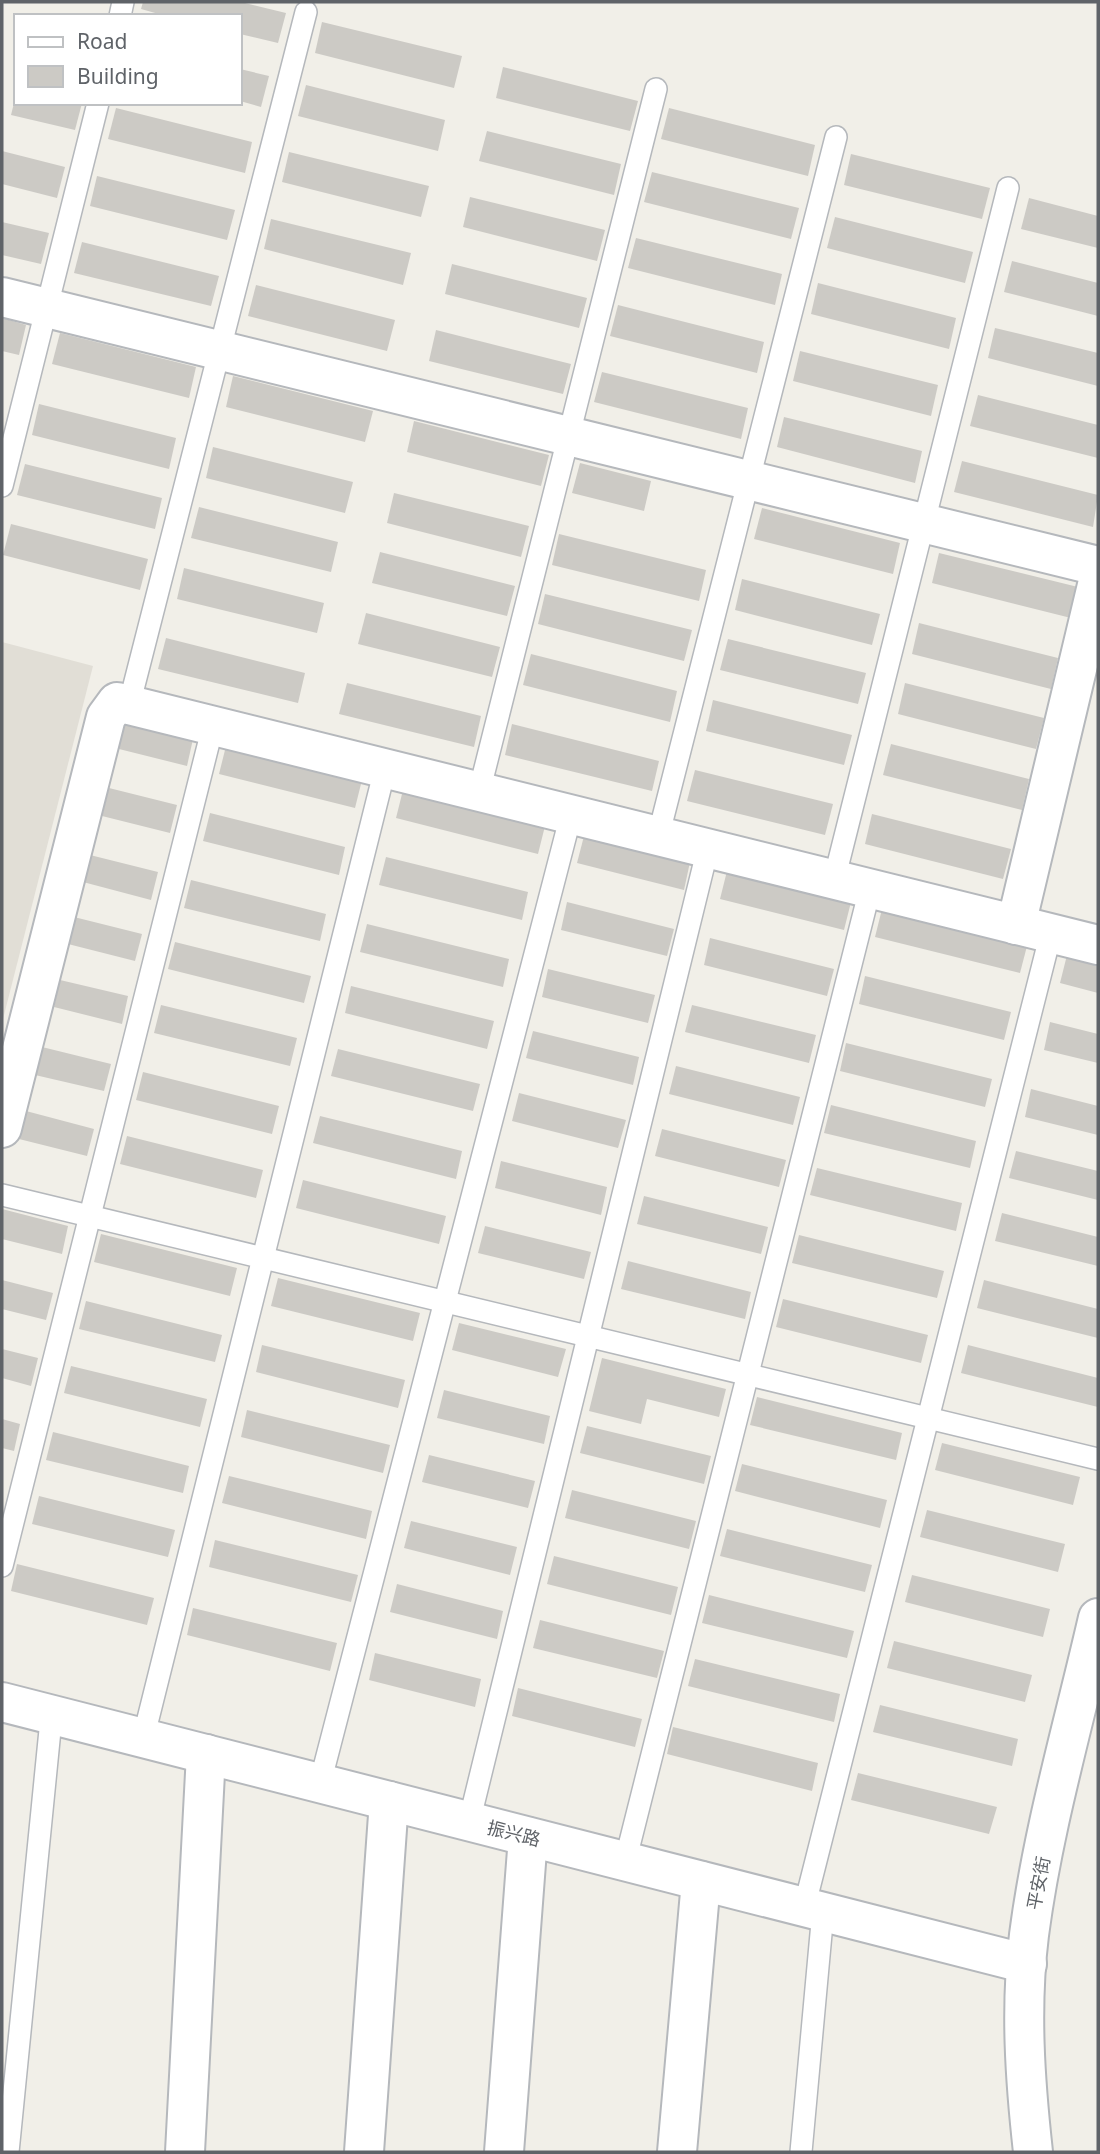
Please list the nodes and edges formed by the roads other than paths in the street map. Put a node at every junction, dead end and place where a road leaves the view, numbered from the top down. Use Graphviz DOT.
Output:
graph roads {
  1 [pos="306,12"];
  2 [pos="656,89"];
  3 [pos="98,105"];
  4 [pos="836,137"];
  5 [pos="1007,188"];
  6 [pos="2,297"];
  7 [pos="47,308"];
  8 [pos="220,351"];
  9 [pos="569,436"];
  10 [pos="749,480"];
  11 [pos="2,486"];
  12 [pos="924,523"];
  13 [pos="1098,566"];
  14 [pos="1098,581"];
  15 [pos="129,705"];
  16 [pos="213,726"];
  17 [pos="385,769"];
  18 [pos="479,792"];
  19 [pos="571,815"];
  20 [pos="658,836"];
  21 [pos="708,848"];
  22 [pos="834,880"];
  23 [pos="870,889"];
  24 [pos="1034,929"];
  25 [pos="1098,945"];
  26 [pos="2,1128"];
  27 [pos="2,1195"];
  28 [pos="90,1216"];
  29 [pos="263,1258"];
  30 [pos="445,1301"];
  31 [pos="588,1336"];
  32 [pos="748,1375"];
  33 [pos="929,1418"];
  34 [pos="1098,1459"];
  35 [pos="2,1566"];
  36 [pos="1098,1618"];
  37 [pos="2,1702"];
  38 [pos="50,1730"];
  39 [pos="143,1738"];
  40 [pos="206,1754"];
  41 [pos="320,1783"];
  42 [pos="389,1801"];
  43 [pos="469,1822"];
  44 [pos="528,1837"];
  45 [pos="625,1861"];
  46 [pos="701,1881"];
  47 [pos="814,1910"];
  48 [pos="1027,1964"];
  49 [pos="8,2152"];
  50 [pos="185,2152"];
  51 [pos="364,2152"];
  52 [pos="504,2152"];
  53 [pos="677,2152"];
  54 [pos="801,2152"];
  55 [pos="1033,2152"];
  1 -- 8 [label="lane"];
  2 -- 9 [label="lane"];
  3 -- 7 [label="lane"];
  4 -- 10 [label="lane"];
  5 -- 12 [label="lane"];
  6 -- 7 [label="street"];
  7 -- 8 [label="street"];
  7 -- 11 [label="lane"];
  8 -- 9 [label="street"];
  8 -- 15 [label="lane"];
  9 -- 10 [label="street"];
  9 -- 18 [label="lane"];
  10 -- 12 [label="street"];
  10 -- 20 [label="lane"];
  12 -- 13 [label="street"];
  12 -- 22 [label="lane"];
  14 -- 24 [label="street"];
  15 -- 16 [label="street"];
  15 -- 26 [label="street"];
  16 -- 17 [label="street"];
  16 -- 28 [label="lane"];
  17 -- 18 [label="street"];
  17 -- 29 [label="lane"];
  18 -- 19 [label="street"];
  19 -- 20 [label="street"];
  19 -- 30 [label="lane"];
  20 -- 21 [label="street"];
  21 -- 22 [label="street"];
  21 -- 31 [label="lane"];
  22 -- 23 [label="street"];
  23 -- 24 [label="street"];
  23 -- 32 [label="lane"];
  24 -- 25 [label="street"];
  24 -- 33 [label="lane"];
  27 -- 28 [label="lane"];
  28 -- 29 [label="lane"];
  28 -- 35 [label="lane"];
  29 -- 30 [label="lane"];
  29 -- 39 [label="lane"];
  30 -- 31 [label="lane"];
  30 -- 41 [label="lane"];
  31 -- 32 [label="lane"];
  31 -- 43 [label="lane"];
  32 -- 33 [label="lane"];
  32 -- 45 [label="lane"];
  33 -- 34 [label="lane"];
  33 -- 47 [label="lane"];
  36 -- 48 [label="street, 平安街"];
  37 -- 39 [label="street, 振兴路"];
  38 -- 49 [label="lane"];
  39 -- 40 [label="street, 振兴路"];
  40 -- 41 [label="street, 振兴路"];
  40 -- 50 [label="street"];
  41 -- 42 [label="street, 振兴路"];
  42 -- 43 [label="street, 振兴路"];
  42 -- 51 [label="street"];
  43 -- 44 [label="street, 振兴路"];
  44 -- 45 [label="street, 振兴路"];
  44 -- 52 [label="street"];
  45 -- 46 [label="street, 振兴路"];
  46 -- 47 [label="street, 振兴路"];
  46 -- 53 [label="street"];
  47 -- 48 [label="street, 振兴路"];
  47 -- 54 [label="lane"];
  48 -- 55 [label="street, 平安街"];
}
